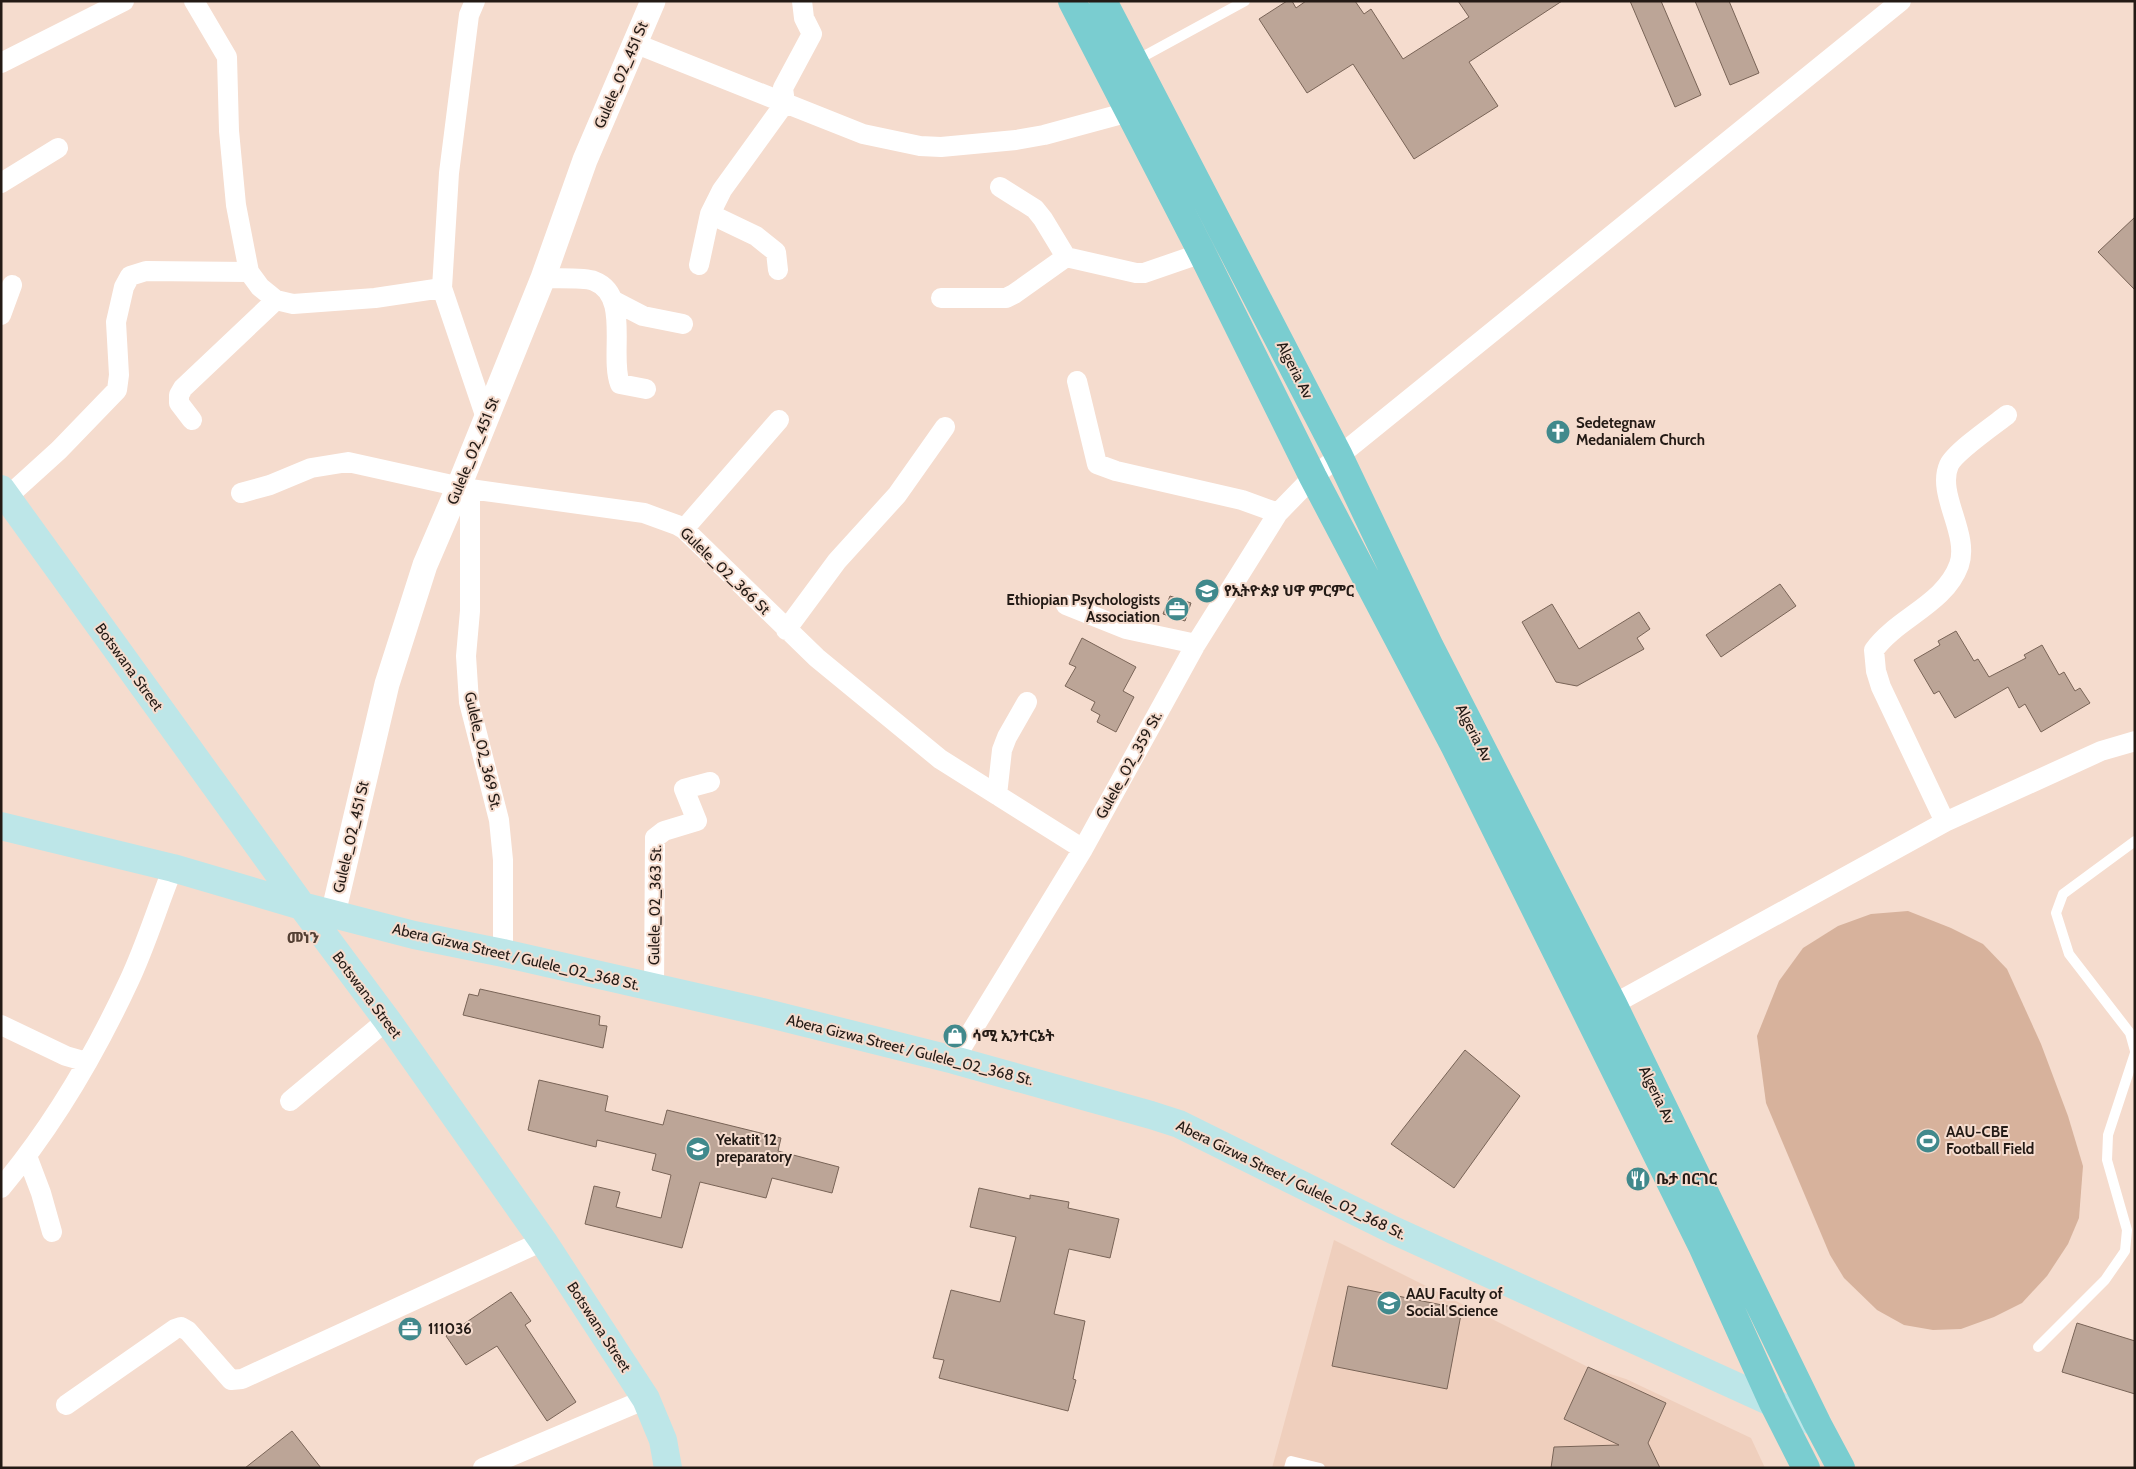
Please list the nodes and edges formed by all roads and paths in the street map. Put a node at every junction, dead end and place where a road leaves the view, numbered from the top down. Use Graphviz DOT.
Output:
graph roads {
  1 [pos="124,1"];
  2 [pos="194,1"];
  3 [pos="475,1"];
  4 [pos="653,1"];
  5 [pos="802,1"];
  6 [pos="1072,1"];
  7 [pos="1103,1"];
  8 [pos="1245,1"];
  9 [pos="1901,1"];
  10 [pos="634,43"];
  11 [pos="1135,61"];
  12 [pos="1,63"];
  13 [pos="785,103"];
  14 [pos="1128,112"];
  15 [pos="58,148"];
  16 [pos="1,183"];
  17 [pos="1000,187"];
  18 [pos="710,214"];
  19 [pos="1202,252"];
  20 [pos="1066,257"];
  21 [pos="699,264"];
  22 [pos="778,270"];
  23 [pos="249,272"];
  24 [pos="544,278"];
  25 [pos="12,285"];
  26 [pos="442,288"];
  27 [pos="941,298"];
  28 [pos="276,300"];
  29 [pos="614,301"];
  30 [pos="1,315"];
  31 [pos="683,324"];
  32 [pos="1077,381"];
  33 [pos="646,389"];
  34 [pos="2007,415"];
  35 [pos="486,418"];
  36 [pos="192,420"];
  37 [pos="780,420"];
  38 [pos="945,427"];
  39 [pos="1339,456"];
  40 [pos="1313,477"];
  41 [pos="465,488"];
  42 [pos="241,493"];
  43 [pos="4,494"];
  44 [pos="1278,513"];
  45 [pos="684,530"];
  46 [pos="1066,605"];
  47 [pos="786,630"];
  48 [pos="1196,644"];
  49 [pos="1027,702"];
  50 [pos="2135,741"];
  51 [pos="710,782"];
  52 [pos="997,795"];
  53 [pos="1945,822"];
  54 [pos="1,826"];
  55 [pos="2135,841"];
  56 [pos="1083,849"];
  57 [pos="173,868"];
  58 [pos="302,906"];
  59 [pos="333,914"];
  60 [pos="503,953"];
  61 [pos="654,988"];
  62 [pos="1602,1011"];
  63 [pos="387,1020"];
  64 [pos="1,1025"];
  65 [pos="2135,1052"];
  66 [pos="954,1060"];
  67 [pos="87,1062"];
  68 [pos="290,1101"];
  69 [pos="27,1156"];
  70 [pos="1,1188"];
  71 [pos="52,1232"];
  72 [pos="543,1241"];
  73 [pos="2038,1347"];
  74 [pos="646,1399"];
  75 [pos="1773,1403"];
  76 [pos="66,1405"];
  77 [pos="1817,1423"];
  78 [pos="483,1468"];
  79 [pos="668,1468"];
  80 [pos="1289,1468"];
  81 [pos="1320,1468"];
  82 [pos="1806,1468"];
  83 [pos="1841,1468"];
  1 -- 12 [label="street"];
  2 -- 23 [label="street"];
  3 -- 26 [label="street"];
  4 -- 10 [label="street, Gulele_02_451 St"];
  5 -- 13 [label="street"];
  6 -- 14 [label="main road, Algeria Av"];
  7 -- 11 [label="main road, Algeria Av"];
  8 -- 11 [label="lane"];
  9 -- 39 [label="street, Gulele_02_359 St."];
  10 -- 13 [label="street"];
  10 -- 24 [label="street, Gulele_02_451 St"];
  11 -- 39 [label="main road, Algeria Av"];
  13 -- 14 [label="street"];
  13 -- 18 [label="street"];
  14 -- 19 [label="main road, Algeria Av"];
  15 -- 16 [label="street"];
  17 -- 20 [label="street"];
  18 -- 21 [label="street"];
  18 -- 22 [label="street"];
  19 -- 20 [label="street"];
  19 -- 40 [label="main road, Algeria Av"];
  20 -- 27 [label="street"];
  23 -- 28 [label="street"];
  23 -- 43 [label="street"];
  24 -- 29 [label="street"];
  24 -- 35 [label="street, Gulele_02_451 St"];
  25 -- 30 [label="street"];
  26 -- 28 [label="street"];
  26 -- 35 [label="street"];
  28 -- 36 [label="street"];
  29 -- 31 [label="street"];
  29 -- 33 [label="street"];
  32 -- 44 [label="street"];
  34 -- 53 [label="street"];
  35 -- 41 [label="street, Gulele_02_451 St"];
  37 -- 45 [label="street"];
  38 -- 47 [label="street"];
  39 -- 40 [label="street, Gulele_02_359 St."];
  39 -- 62 [label="main road, Algeria Av"];
  40 -- 44 [label="street, Gulele_02_359 St."];
  40 -- 62 [label="main road, Algeria Av"];
  41 -- 42 [label="street, Gulele_02_366 St"];
  41 -- 45 [label="street, Gulele_02_366 St"];
  41 -- 59 [label="street, Gulele_02_451 St"];
  41 -- 60 [label="street, Gulele_02_369 St."];
  43 -- 58 [label="main road, Botswana Street"];
  44 -- 48 [label="street, Gulele_02_359 St."];
  45 -- 47 [label="street, Gulele_02_366 St"];
  46 -- 48 [label="street"];
  47 -- 52 [label="street, Gulele_02_366 St"];
  48 -- 56 [label="street, Gulele_02_359 St."];
  49 -- 52 [label="street"];
  50 -- 53 [label="street"];
  51 -- 61 [label="street, Gulele_02_363 St."];
  52 -- 56 [label="street, Gulele_02_366 St"];
  53 -- 62 [label="street"];
  54 -- 57 [label="main road, Abera Gizwa Street / Gulele_02_368 St."];
  55 -- 65 [label="lane"];
  56 -- 66 [label="street, Gulele_02_359 St."];
  57 -- 58 [label="main road, Abera Gizwa Street / Gulele_02_368 St."];
  57 -- 67 [label="street"];
  58 -- 59 [label="main road, Abera Gizwa Street / Gulele_02_368 St."];
  58 -- 63 [label="main road, Botswana Street"];
  59 -- 60 [label="main road, Abera Gizwa Street / Gulele_02_368 St."];
  60 -- 61 [label="main road, Abera Gizwa Street / Gulele_02_368 St."];
  61 -- 66 [label="main road, Abera Gizwa Street / Gulele_02_368 St."];
  62 -- 75 [label="main road, Algeria Av"];
  62 -- 77 [label="main road, Algeria Av"];
  63 -- 68 [label="street"];
  63 -- 72 [label="main road, Botswana Street"];
  64 -- 67 [label="street"];
  65 -- 73 [label="lane"];
  66 -- 75 [label="main road, Abera Gizwa Street / Gulele_02_368 St."];
  67 -- 69 [label="street"];
  69 -- 70 [label="street"];
  69 -- 71 [label="street"];
  72 -- 74 [label="main road, Botswana Street"];
  72 -- 76 [label="street"];
  74 -- 78 [label="street"];
  74 -- 79 [label="main road, Botswana Street"];
  75 -- 77 [label="main road, Abera Gizwa Street / Gulele_02_368 St."];
  75 -- 82 [label="main road, Algeria Av"];
  77 -- 83 [label="main road, Algeria Av"];
  80 -- 81 [label="lane"];
}
